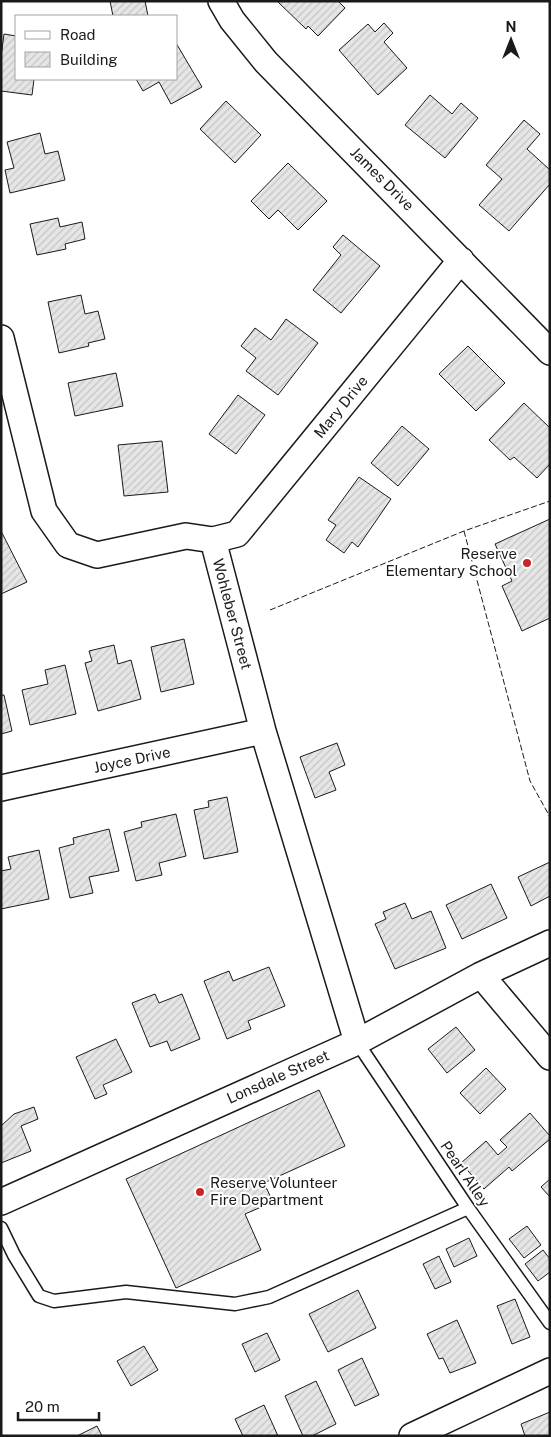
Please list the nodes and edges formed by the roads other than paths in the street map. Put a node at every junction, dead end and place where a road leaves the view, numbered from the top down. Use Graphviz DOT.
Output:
graph roads {
  1 [pos="221,1"];
  2 [pos="461,260"];
  3 [pos="1,338"];
  4 [pos="550,352"];
  5 [pos="213,540"];
  6 [pos="263,731"];
  7 [pos="1,788"];
  8 [pos="550,943"];
  9 [pos="481,975"];
  10 [pos="357,1042"];
  11 [pos="550,1056"];
  12 [pos="1,1202"];
  13 [pos="468,1208"];
  14 [pos="1,1228"];
  15 [pos="550,1323"];
  16 [pos="550,1371"];
  17 [pos="412,1436"];
  1 -- 2 [label="street, James Drive"];
  2 -- 4 [label="street, James Drive"];
  2 -- 5 [label="street, Mary Drive"];
  3 -- 5 [label="street, Wohleber Street"];
  5 -- 6 [label="street, Wohleber Street"];
  6 -- 7 [label="street, Joyce Drive"];
  6 -- 10 [label="street, Wohleber Street"];
  8 -- 9 [label="street, Lonsdale Street"];
  9 -- 10 [label="street, Lonsdale Street"];
  9 -- 11 [label="street"];
  10 -- 12 [label="street, Lonsdale Street"];
  10 -- 13 [label="lane, Pearl Alley"];
  13 -- 14 [label="lane"];
  13 -- 15 [label="lane, Pearl Alley"];
  16 -- 17 [label="street"];
}
